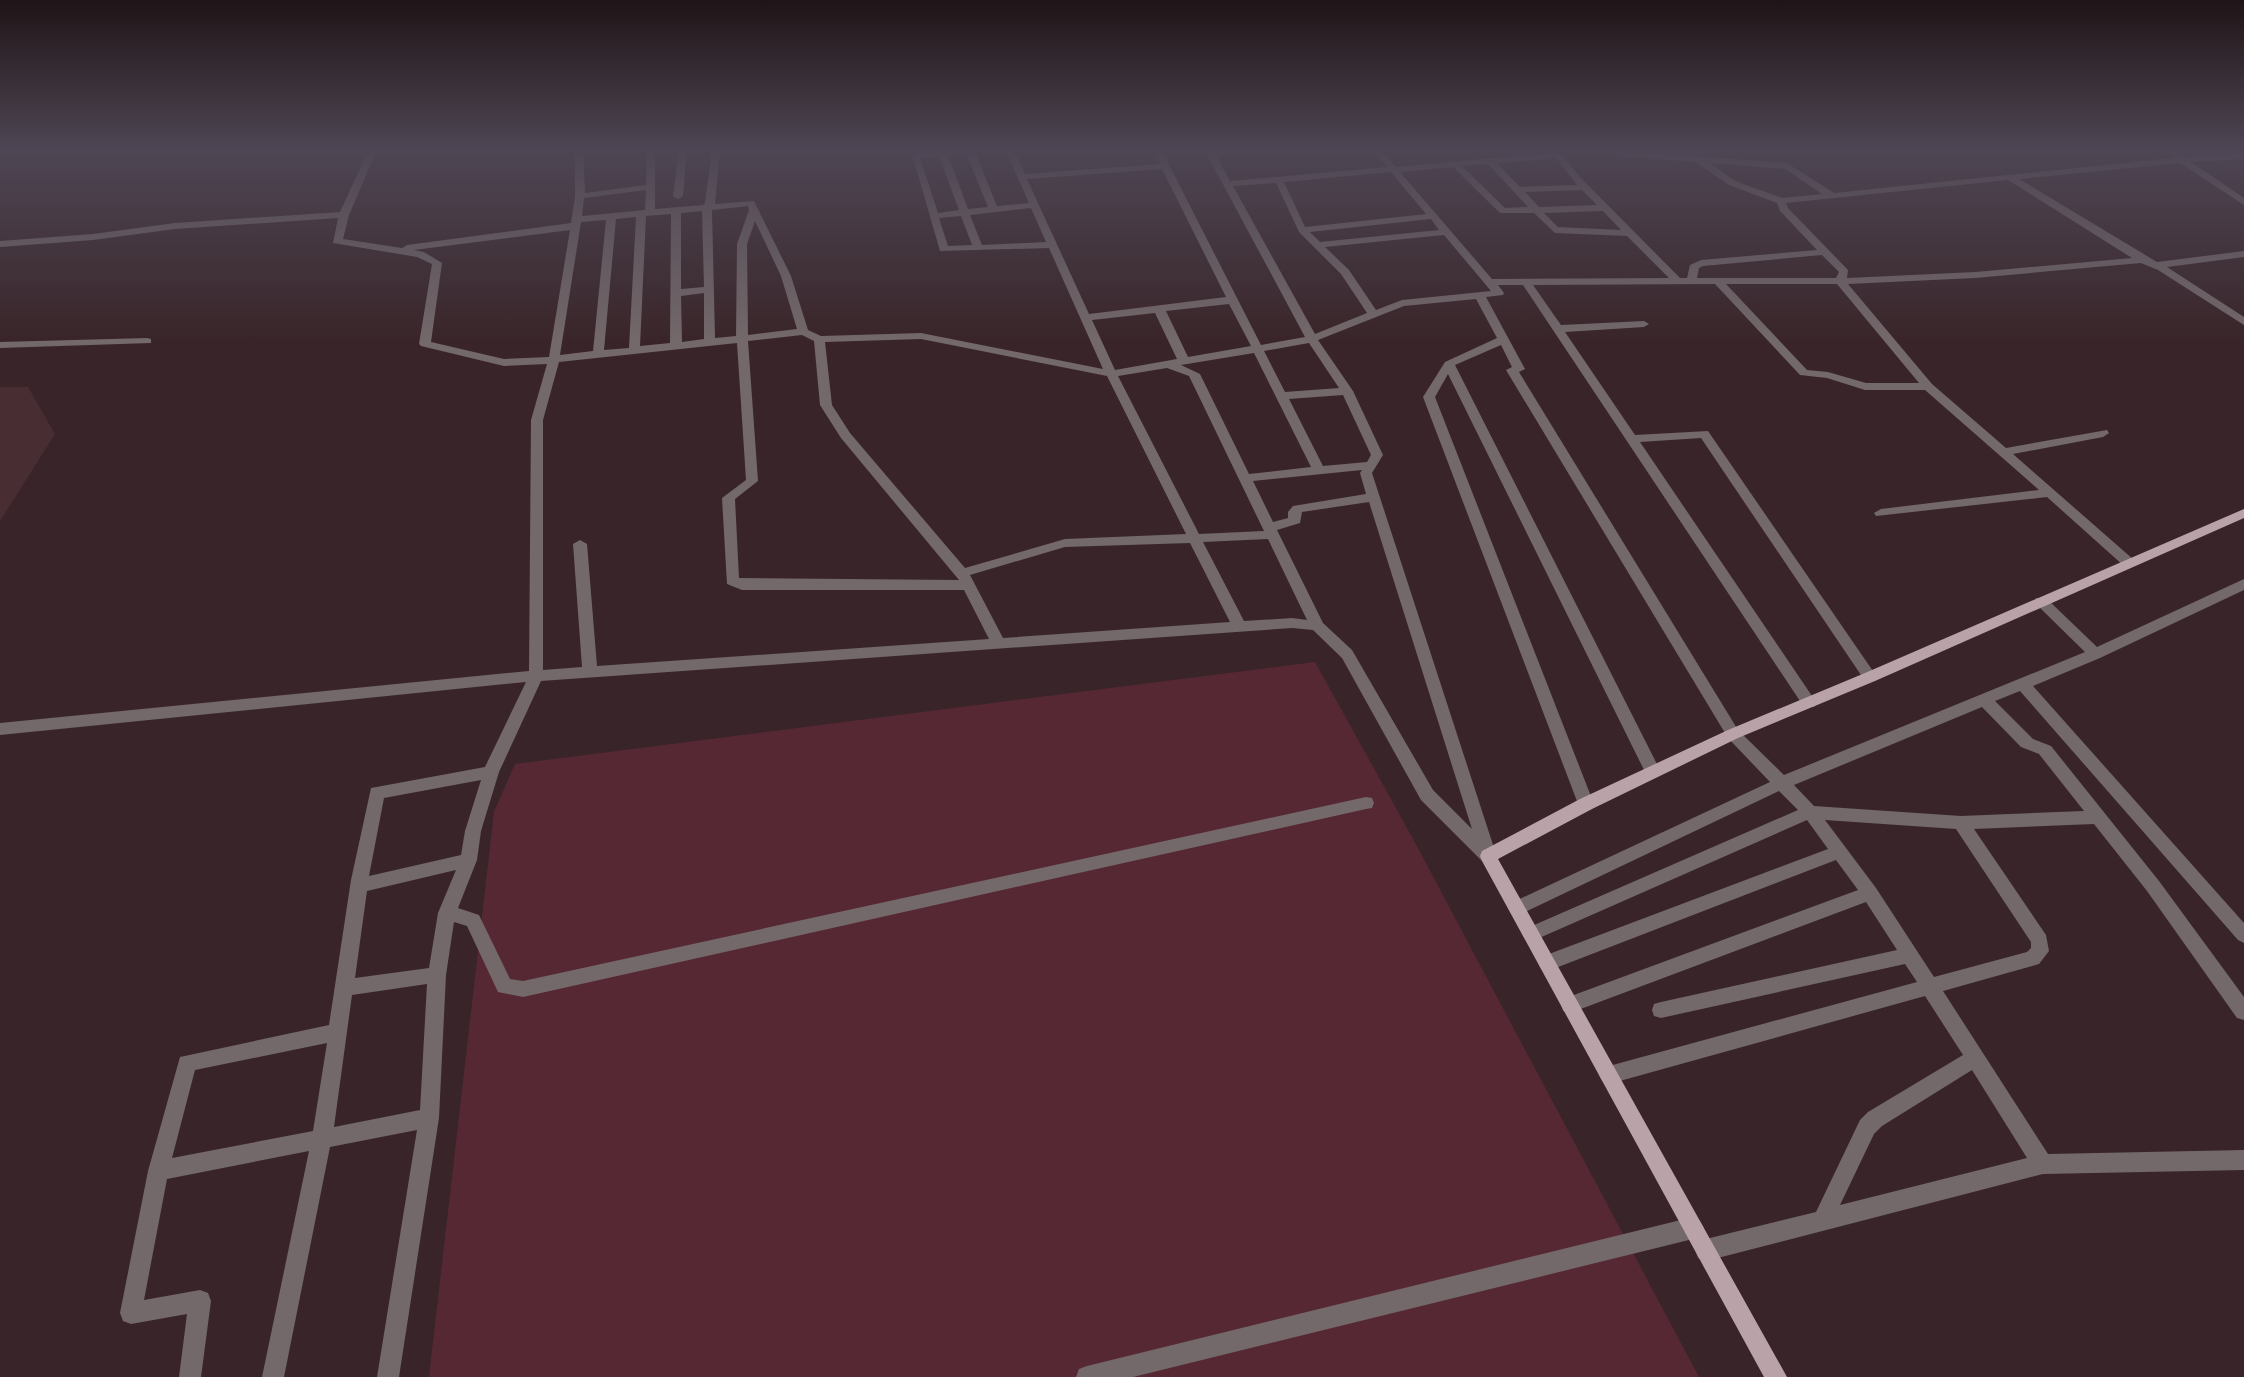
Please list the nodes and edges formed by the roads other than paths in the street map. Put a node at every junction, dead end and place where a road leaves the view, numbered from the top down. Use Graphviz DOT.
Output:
graph roads {
  1 [pos="576,213"];
  2 [pos="644,213"];
  3 [pos="646,213"];
  4 [pos="676,213"];
  5 [pos="708,213"];
  6 [pos="753,213"];
  7 [pos="756,213"];
  8 [pos="955,213"];
  9 [pos="965,213"];
  10 [pos="1039,213"];
  11 [pos="1189,213"];
  12 [pos="1243,213"];
  13 [pos="1294,213"];
  14 [pos="1432,213"];
  15 [pos="1538,213"];
  16 [pos="1611,213"];
  17 [pos="1787,213"];
  18 [pos="2067,213"];
  19 [pos="344,214"];
  20 [pos="934,216"];
  21 [pos="1434,216"];
  22 [pos="610,217"];
  23 [pos="574,223"];
  24 [pos="1302,230"];
  25 [pos="1448,232"];
  26 [pos="1631,233"];
  27 [pos="0,244"];
  28 [pos="1053,245"];
  29 [pos="1316,245"];
  30 [pos="978,248"];
  31 [pos="389,250"];
  32 [pos="1825,252"];
  33 [pos="2244,254"];
  34 [pos="2144,261"];
  35 [pos="2158,265"];
  36 [pos="1717,281"];
  37 [pos="1840,281"];
  38 [pos="1489,282"];
  39 [pos="1526,282"];
  40 [pos="1685,283"];
  41 [pos="709,289"];
  42 [pos="676,293"];
  43 [pos="1479,294"];
  44 [pos="1232,300"];
  45 [pos="1159,309"];
  46 [pos="1373,314"];
  47 [pos="1086,318"];
  48 [pos="2244,322"];
  49 [pos="1644,324"];
  50 [pos="1556,328"];
  51 [pos="803,332"];
  52 [pos="742,338"];
  53 [pos="819,339"];
  54 [pos="1312,339"];
  55 [pos="1502,340"];
  56 [pos="147,341"];
  57 [pos="710,342"];
  58 [pos="0,345"];
  59 [pos="676,345"];
  60 [pos="1257,349"];
  61 [pos="634,350"];
  62 [pos="598,354"];
  63 [pos="554,359"];
  64 [pos="1184,361"];
  65 [pos="1165,364"];
  66 [pos="1449,364"];
  67 [pos="1111,374"];
  68 [pos="1928,386"];
  69 [pos="1347,390"];
  70 [pos="1283,396"];
  71 [pos="2103,433"];
  72 [pos="1630,439"];
  73 [pos="2003,452"];
  74 [pos="1371,465"];
  75 [pos="1318,469"];
  76 [pos="1245,478"];
  77 [pos="2049,493"];
  78 [pos="1374,497"];
  79 [pos="1881,513"];
  80 [pos="2244,513"];
  81 [pos="1271,531"];
  82 [pos="1194,539"];
  83 [pos="580,544"];
  84 [pos="2129,563"];
  85 [pos="966,579"];
  86 [pos="2244,584"];
  87 [pos="2041,601"];
  88 [pos="1239,626"];
  89 [pos="1317,626"];
  90 [pos="998,643"];
  91 [pos="2096,654"];
  92 [pos="590,672"];
  93 [pos="536,676"];
  94 [pos="1870,677"];
  95 [pos="2023,684"];
  96 [pos="1985,700"];
  97 [pos="1809,703"];
  98 [pos="0,729"];
  99 [pos="1733,734"];
  100 [pos="490,772"];
  101 [pos="1653,772"];
  102 [pos="1782,783"];
  103 [pos="1366,803"];
  104 [pos="1586,804"];
  105 [pos="1809,812"];
  106 [pos="2098,817"];
  107 [pos="1961,824"];
  108 [pos="1839,852"];
  109 [pos="1488,856"];
  110 [pos="469,860"];
  111 [pos="359,886"];
  112 [pos="1870,893"];
  113 [pos="1517,908"];
  114 [pos="447,913"];
  115 [pos="1531,934"];
  116 [pos="2244,934"];
  117 [pos="1911,955"];
  118 [pos="1547,963"];
  119 [pos="437,975"];
  120 [pos="344,988"];
  121 [pos="1932,988"];
  122 [pos="1570,1005"];
  123 [pos="1661,1010"];
  124 [pos="2244,1012"];
  125 [pos="338,1032"];
  126 [pos="1975,1058"];
  127 [pos="1609,1075"];
  128 [pos="429,1118"];
  129 [pos="322,1138"];
  130 [pos="2244,1160"];
  131 [pos="2043,1164"];
  132 [pos="158,1171"];
  133 [pos="1822,1221"];
  134 [pos="1693,1228"];
  135 [pos="1706,1250"];
  136 [pos="190,1377"];
  137 [pos="273,1377"];
  138 [pos="388,1377"];
  139 [pos="1087,1377"];
  140 [pos="1776,1377"];
  1 -- 23 [label="street"];
  2 -- 22 [label="street"];
  3 -- 61 [label="street"];
  4 -- 42 [label="street"];
  5 -- 41 [label="street"];
  6 -- 52 [label="street"];
  7 -- 51 [label="street"];
  8 -- 20 [label="street"];
  9 -- 30 [label="street"];
  10 -- 28 [label="street"];
  11 -- 44 [label="street"];
  12 -- 54 [label="street"];
  13 -- 24 [label="street"];
  14 -- 21 [label="street"];
  15 -- 26 [label="street"];
  16 -- 26 [label="street"];
  17 -- 32 [label="street"];
  18 -- 34 [label="street"];
  19 -- 27 [label="street"];
  19 -- 31 [label="street"];
  20 -- 30 [label="street"];
  21 -- 24 [label="street"];
  21 -- 25 [label="street"];
  22 -- 23 [label="street"];
  22 -- 62 [label="street"];
  23 -- 31 [label="street"];
  23 -- 63 [label="street"];
  24 -- 29 [label="street"];
  25 -- 29 [label="street"];
  25 -- 38 [label="street"];
  26 -- 40 [label="street"];
  28 -- 30 [label="street"];
  28 -- 47 [label="street"];
  29 -- 46 [label="street"];
  31 -- 63 [label="street"];
  32 -- 37 [label="street"];
  32 -- 40 [label="street"];
  33 -- 35 [label="street"];
  34 -- 35 [label="street"];
  34 -- 37 [label="street"];
  35 -- 48 [label="street"];
  36 -- 37 [label="street"];
  36 -- 40 [label="street"];
  36 -- 68 [label="street"];
  37 -- 68 [label="street"];
  38 -- 39 [label="street"];
  38 -- 43 [label="street"];
  39 -- 40 [label="street"];
  39 -- 50 [label="street"];
  41 -- 42 [label="street"];
  41 -- 57 [label="street"];
  42 -- 59 [label="street"];
  43 -- 46 [label="street"];
  43 -- 55 [label="street"];
  44 -- 45 [label="street"];
  44 -- 60 [label="street"];
  45 -- 47 [label="street"];
  45 -- 64 [label="street"];
  46 -- 54 [label="street"];
  47 -- 67 [label="street"];
  49 -- 50 [label="street"];
  50 -- 72 [label="street"];
  51 -- 52 [label="street"];
  51 -- 53 [label="street"];
  52 -- 57 [label="street"];
  52 -- 85 [label="street"];
  53 -- 67 [label="street"];
  53 -- 85 [label="street"];
  54 -- 60 [label="street"];
  54 -- 69 [label="street"];
  55 -- 66 [label="street"];
  55 -- 99 [label="street"];
  56 -- 58 [label="street"];
  57 -- 59 [label="street"];
  59 -- 61 [label="street"];
  60 -- 64 [label="street"];
  60 -- 70 [label="street"];
  61 -- 62 [label="street"];
  62 -- 63 [label="street"];
  63 -- 93 [label="street"];
  64 -- 65 [label="street"];
  65 -- 67 [label="street"];
  65 -- 76 [label="street"];
  66 -- 101 [label="street"];
  66 -- 104 [label="street"];
  67 -- 82 [label="street"];
  68 -- 73 [label="street"];
  69 -- 70 [label="street"];
  69 -- 74 [label="street"];
  70 -- 75 [label="street"];
  71 -- 73 [label="street"];
  72 -- 94 [label="street"];
  72 -- 97 [label="street"];
  73 -- 77 [label="street"];
  74 -- 75 [label="street"];
  74 -- 78 [label="street"];
  75 -- 76 [label="street"];
  76 -- 81 [label="street"];
  77 -- 79 [label="street"];
  77 -- 84 [label="street"];
  78 -- 81 [label="street"];
  78 -- 109 [label="street"];
  80 -- 84 [label="main road"];
  81 -- 82 [label="street"];
  81 -- 89 [label="street"];
  82 -- 85 [label="street"];
  82 -- 88 [label="street"];
  83 -- 92 [label="street"];
  84 -- 87 [label="main road"];
  85 -- 90 [label="street"];
  86 -- 91 [label="street"];
  87 -- 91 [label="street"];
  87 -- 94 [label="main road"];
  88 -- 89 [label="street"];
  88 -- 90 [label="street"];
  89 -- 109 [label="street"];
  90 -- 92 [label="street"];
  91 -- 95 [label="street"];
  92 -- 93 [label="street"];
  93 -- 98 [label="street"];
  93 -- 100 [label="street"];
  94 -- 97 [label="main road"];
  95 -- 96 [label="street"];
  95 -- 116 [label="street"];
  96 -- 102 [label="street"];
  96 -- 106 [label="street"];
  97 -- 99 [label="main road"];
  99 -- 101 [label="main road"];
  99 -- 102 [label="street"];
  100 -- 110 [label="street"];
  100 -- 111 [label="street"];
  101 -- 104 [label="main road"];
  102 -- 105 [label="street"];
  102 -- 113 [label="street"];
  103 -- 114 [label="street"];
  104 -- 109 [label="main road"];
  105 -- 107 [label="street"];
  105 -- 108 [label="street"];
  105 -- 115 [label="street"];
  106 -- 107 [label="street"];
  106 -- 124 [label="street"];
  107 -- 121 [label="street"];
  108 -- 112 [label="street"];
  108 -- 118 [label="street"];
  109 -- 113 [label="main road"];
  110 -- 111 [label="street"];
  110 -- 114 [label="street"];
  111 -- 120 [label="street"];
  112 -- 117 [label="street"];
  112 -- 122 [label="street"];
  113 -- 115 [label="main road"];
  114 -- 119 [label="street"];
  115 -- 118 [label="main road"];
  117 -- 121 [label="street"];
  117 -- 123 [label="street"];
  118 -- 122 [label="main road"];
  119 -- 120 [label="street"];
  119 -- 128 [label="street"];
  120 -- 125 [label="street"];
  121 -- 126 [label="street"];
  121 -- 127 [label="street"];
  122 -- 127 [label="main road"];
  125 -- 129 [label="street"];
  125 -- 132 [label="street"];
  126 -- 131 [label="street"];
  126 -- 133 [label="street"];
  127 -- 134 [label="main road"];
  128 -- 129 [label="street"];
  128 -- 138 [label="street"];
  129 -- 132 [label="street"];
  129 -- 137 [label="street"];
  130 -- 131 [label="street"];
  131 -- 133 [label="street"];
  132 -- 136 [label="street"];
  133 -- 135 [label="street"];
  134 -- 135 [label="main road"];
  134 -- 139 [label="street"];
  135 -- 140 [label="main road"];
}
